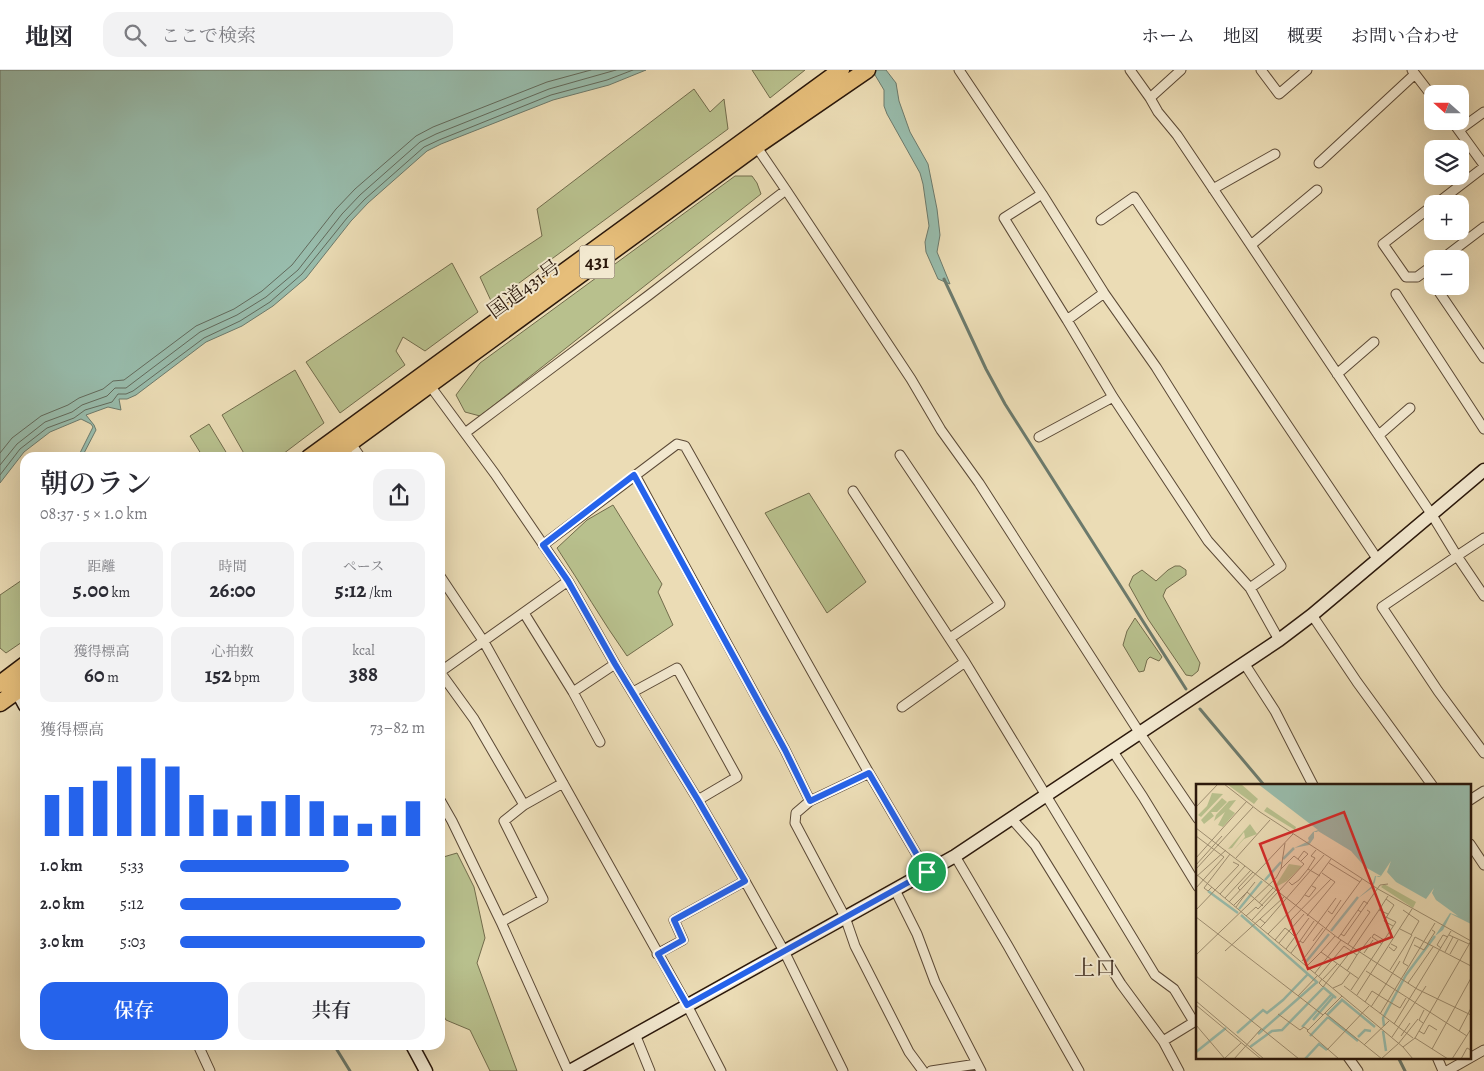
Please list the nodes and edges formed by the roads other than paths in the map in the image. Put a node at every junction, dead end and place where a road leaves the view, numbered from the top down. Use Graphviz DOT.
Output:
graph roads {
  1 [pos="841,70"];
  2 [pos="867,70"];
  3 [pos="959,70"];
  4 [pos="1130,70"];
  5 [pos="1181,70"];
  6 [pos="1261,70"];
  7 [pos="1307,70"];
  8 [pos="1413,72"];
  9 [pos="1424,86"];
  10 [pos="1150,98"];
  11 [pos="1484,112"];
  12 [pos="1469,123"];
  13 [pos="1459,130"];
  14 [pos="756,146"];
  15 [pos="1275,154"];
  16 [pos="1319,163"];
  17 [pos="1484,166"];
  18 [pos="1213,189"];
  19 [pos="786,190"];
  20 [pos="1317,190"];
  21 [pos="1042,194"];
  22 [pos="1447,195"];
  23 [pos="1424,212"];
  24 [pos="1100,220"];
  25 [pos="1484,228"];
  26 [pos="1251,245"];
  27 [pos="1454,250"];
  28 [pos="1424,272"];
  29 [pos="1104,293"];
  30 [pos="1396,294"];
  31 [pos="1441,295"];
  32 [pos="1067,320"];
  33 [pos="1374,342"];
  34 [pos="1484,358"];
  35 [pos="1337,374"];
  36 [pos="426,379"];
  37 [pos="1113,396"];
  38 [pos="1410,408"];
  39 [pos="1484,429"];
  40 [pos="465,433"];
  41 [pos="1379,435"];
  42 [pos="1039,438"];
  43 [pos="350,442"];
  44 [pos="317,452"];
  45 [pos="337,452"];
  46 [pos="357,452"];
  47 [pos="900,455"];
  48 [pos="1484,470"];
  49 [pos="634,475"];
  50 [pos="853,491"];
  51 [pos="1432,515"];
  52 [pos="1484,538"];
  53 [pos="543,545"];
  54 [pos="1458,556"];
  55 [pos="1378,560"];
  56 [pos="568,581"];
  57 [pos="445,584"];
  58 [pos="1250,588"];
  59 [pos="1484,596"];
  60 [pos="524,613"];
  61 [pos="1312,615"];
  62 [pos="950,638"];
  63 [pos="1279,640"];
  64 [pos="484,642"];
  65 [pos="965,662"];
  66 [pos="1244,662"];
  67 [pos="615,664"];
  68 [pos="445,669"];
  69 [pos="20,673"];
  70 [pos="445,679"];
  71 [pos="13,684"];
  72 [pos="573,692"];
  73 [pos="633,692"];
  74 [pos="20,697"];
  75 [pos="0,703"];
  76 [pos="902,707"];
  77 [pos="1139,732"];
  78 [pos="600,742"];
  79 [pos="1112,750"];
  80 [pos="1484,753"];
  81 [pos="869,773"];
  82 [pos="562,783"];
  83 [pos="1312,784"];
  84 [pos="1431,784"];
  85 [pos="1484,791"];
  86 [pos="1045,796"];
  87 [pos="1472,799"];
  88 [pos="698,800"];
  89 [pos="810,801"];
  90 [pos="524,805"];
  91 [pos="445,809"];
  92 [pos="1196,816"];
  93 [pos="1012,818"];
  94 [pos="1472,847"];
  95 [pos="955,856"];
  96 [pos="1484,865"];
  97 [pos="927,872"];
  98 [pos="745,881"];
  99 [pos="1196,884"];
  100 [pos="895,890"];
  101 [pos="845,917"];
  102 [pos="501,922"];
  103 [pos="784,951"];
  104 [pos="658,954"];
  105 [pos="687,1005"];
  106 [pos="635,1034"];
  107 [pos="1163,1041"];
  108 [pos="200,1050"];
  109 [pos="415,1050"];
  110 [pos="1484,1050"];
  111 [pos="1472,1056"];
  112 [pos="1349,1058"];
  113 [pos="1438,1058"];
  114 [pos="1469,1058"];
  115 [pos="979,1068"];
  116 [pos="210,1071"];
  117 [pos="426,1071"];
  118 [pos="569,1071"];
  119 [pos="650,1071"];
  120 [pos="721,1071"];
  121 [pos="843,1071"];
  122 [pos="923,1071"];
  123 [pos="931,1071"];
  124 [pos="1079,1071"];
  125 [pos="1179,1071"];
  126 [pos="1358,1071"];
  127 [pos="1445,1071"];
  1 -- 36 [label="highway, 国道431号 / 431"];
  2 -- 14 [label="highway, 国道431号 / 431"];
  3 -- 21 [label="street"];
  4 -- 10 [label="street"];
  5 -- 10 [label="street"];
  6 -- 7 [label="street"];
  8 -- 9 [label="street"];
  8 -- 16 [label="street"];
  10 -- 18 [label="street"];
  11 -- 12 [label="street"];
  13 -- 17 [label="street"];
  14 -- 19 [label="street"];
  14 -- 36 [label="highway, 国道431号 / 431"];
  15 -- 18 [label="street"];
  17 -- 22 [label="street"];
  18 -- 26 [label="street"];
  19 -- 40 [label="street"];
  19 -- 77 [label="street"];
  20 -- 26 [label="street"];
  21 -- 29 [label="street"];
  21 -- 32 [label="street"];
  23 -- 28 [label="street"];
  24 -- 55 [label="street"];
  25 -- 27 [label="street"];
  26 -- 35 [label="street"];
  29 -- 32 [label="street"];
  29 -- 58 [label="street"];
  30 -- 39 [label="street"];
  31 -- 34 [label="street"];
  32 -- 37 [label="street"];
  33 -- 35 [label="street"];
  35 -- 41 [label="street"];
  36 -- 40 [label="street"];
  36 -- 43 [label="highway, 国道431号 / 431"];
  36 -- 44 [label="highway, 国道431号 / 431"];
  37 -- 42 [label="street"];
  37 -- 58 [label="street"];
  38 -- 41 [label="street"];
  40 -- 53 [label="street"];
  41 -- 51 [label="street"];
  43 -- 45 [label="highway, 国道431号 / 431"];
  43 -- 46 [label="street"];
  47 -- 62 [label="street"];
  48 -- 51 [label="street"];
  49 -- 53 [label="street"];
  49 -- 81 [label="street"];
  49 -- 89 [label="street"];
  50 -- 62 [label="street"];
  51 -- 54 [label="street"];
  51 -- 55 [label="street"];
  52 -- 54 [label="street"];
  53 -- 56 [label="street"];
  54 -- 59 [label="street"];
  54 -- 80 [label="street"];
  55 -- 61 [label="street"];
  56 -- 60 [label="street"];
  56 -- 67 [label="street"];
  57 -- 64 [label="street"];
  58 -- 63 [label="street"];
  60 -- 64 [label="street"];
  60 -- 72 [label="street"];
  61 -- 63 [label="street"];
  61 -- 84 [label="street"];
  62 -- 65 [label="street"];
  63 -- 66 [label="street"];
  64 -- 68 [label="street"];
  64 -- 82 [label="street"];
  65 -- 76 [label="street"];
  65 -- 86 [label="street"];
  66 -- 77 [label="street"];
  66 -- 83 [label="street"];
  67 -- 72 [label="street"];
  67 -- 73 [label="street"];
  69 -- 71 [label="highway"];
  70 -- 90 [label="street"];
  71 -- 74 [label="street"];
  71 -- 75 [label="highway"];
  72 -- 78 [label="street"];
  73 -- 88 [label="street"];
  73 -- 88 [label="street"];
  77 -- 79 [label="street"];
  77 -- 92 [label="street"];
  79 -- 86 [label="street"];
  79 -- 99 [label="street"];
  81 -- 89 [label="street"];
  81 -- 97 [label="street"];
  82 -- 90 [label="street"];
  82 -- 104 [label="street"];
  85 -- 87 [label="street"];
  86 -- 93 [label="street"];
  86 -- 107 [label="street"];
  88 -- 98 [label="street"];
  89 -- 101 [label="street"];
  90 -- 102 [label="street"];
  91 -- 102 [label="street"];
  93 -- 95 [label="street"];
  93 -- 107 [label="street"];
  94 -- 96 [label="street"];
  95 -- 97 [label="street"];
  95 -- 124 [label="street"];
  97 -- 100 [label="street"];
  98 -- 103 [label="street"];
  98 -- 104 [label="street"];
  100 -- 101 [label="street"];
  100 -- 115 [label="street"];
  101 -- 103 [label="street"];
  101 -- 122 [label="street"];
  102 -- 118 [label="street"];
  103 -- 105 [label="street"];
  103 -- 121 [label="street"];
  104 -- 105 [label="street"];
  105 -- 106 [label="street"];
  105 -- 120 [label="street"];
  106 -- 118 [label="street"];
  106 -- 119 [label="street"];
  107 -- 125 [label="street"];
  108 -- 116 [label="street"];
  109 -- 117 [label="street"];
  110 -- 111 [label="street"];
  112 -- 126 [label="street"];
  113 -- 127 [label="street"];
  114 -- 127 [label="street"];
  115 -- 123 [label="street"];
}
